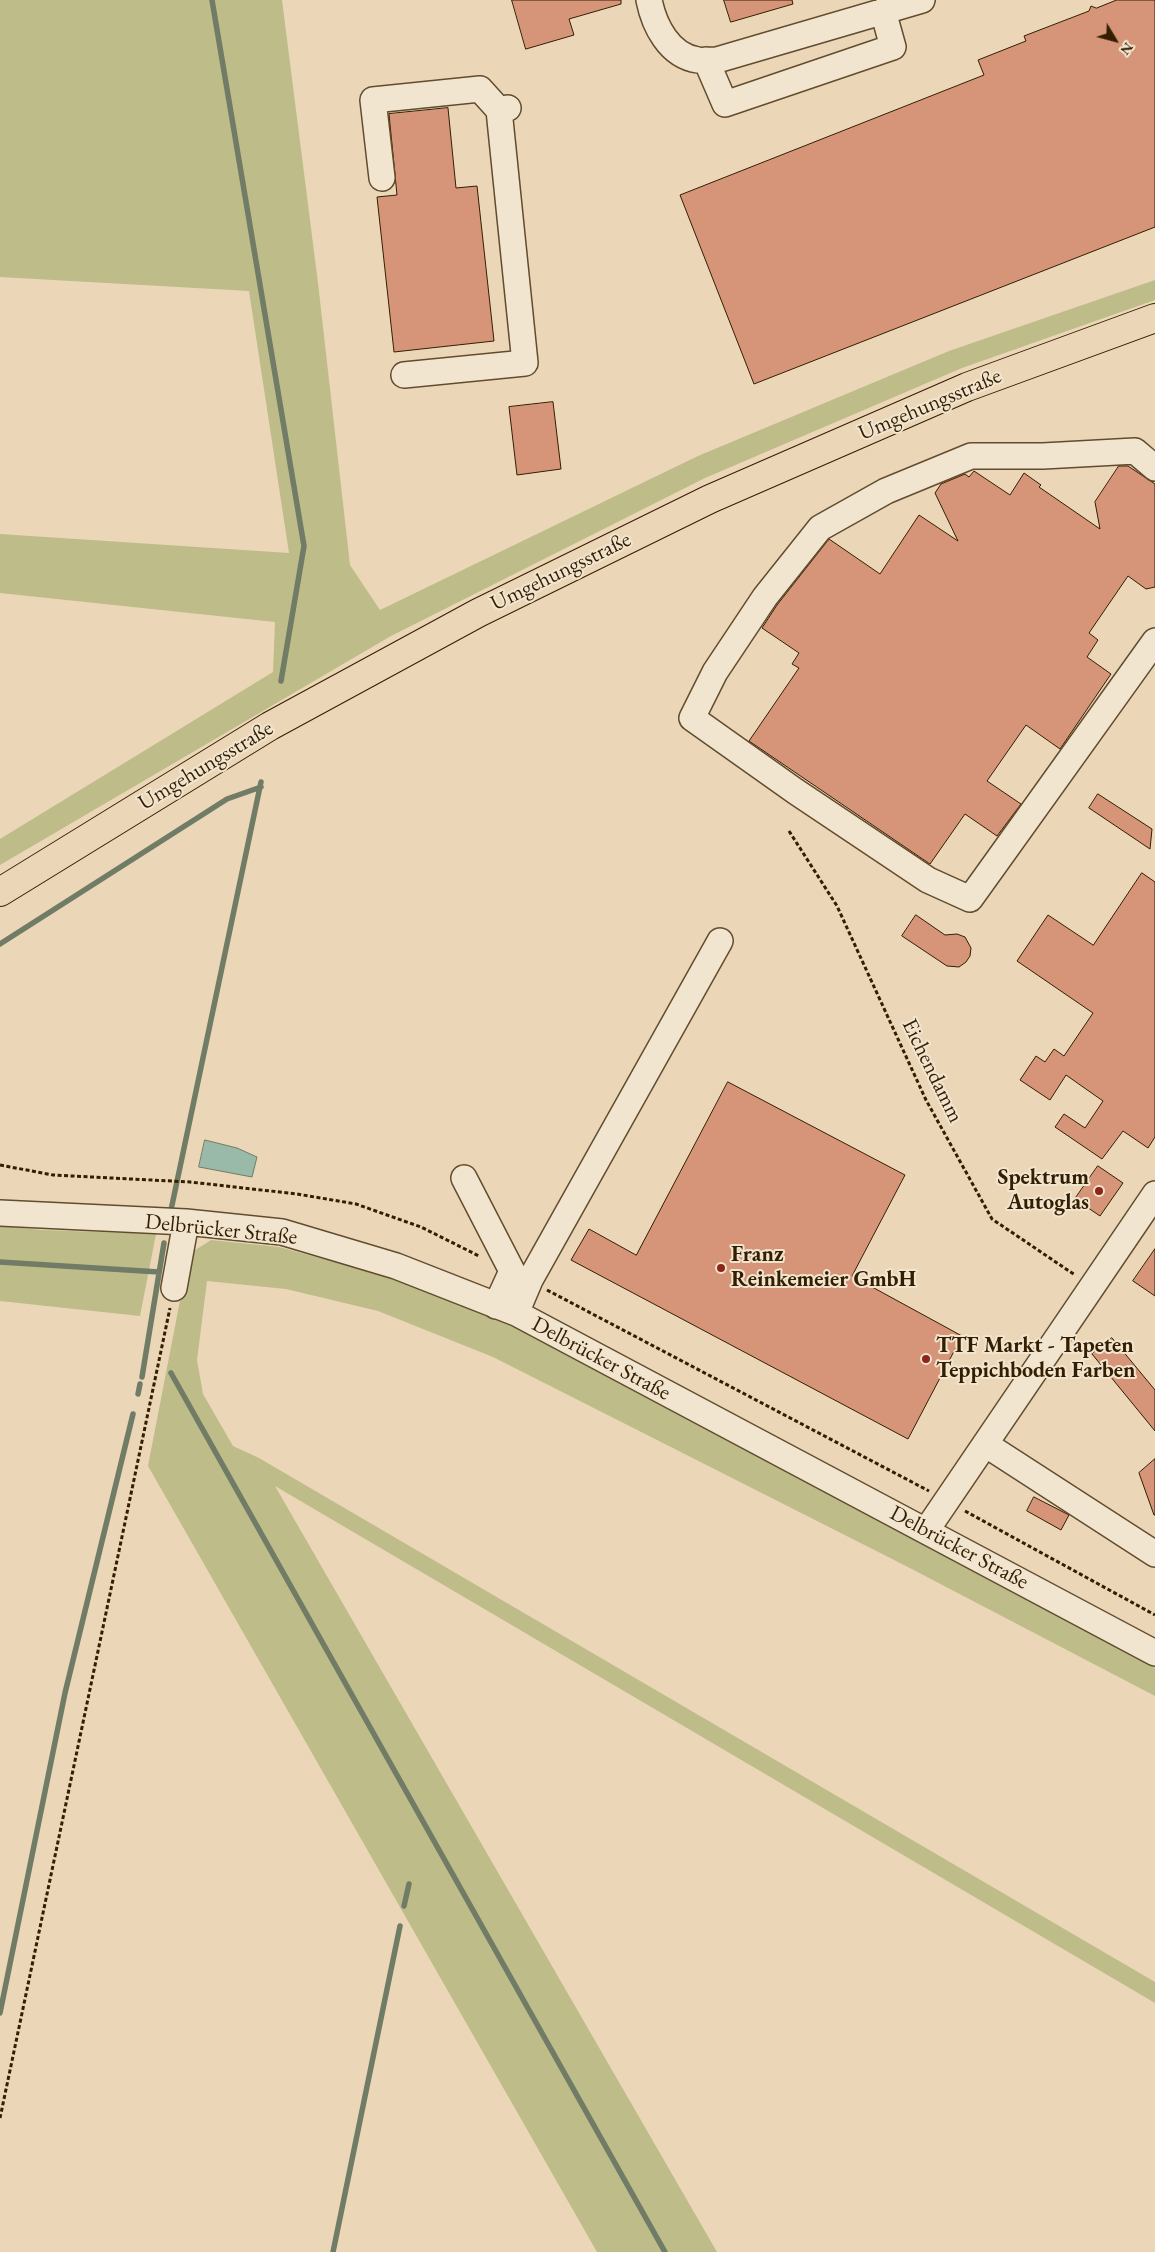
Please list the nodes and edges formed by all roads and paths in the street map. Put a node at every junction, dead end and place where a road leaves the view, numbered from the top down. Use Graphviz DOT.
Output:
graph roads {
  1 [pos="649,0"];
  2 [pos="922,0"];
  3 [pos="883,11"];
  4 [pos="706,60"];
  5 [pos="382,178"];
  6 [pos="1155,318"];
  7 [pos="404,375"];
  8 [pos="1155,468"];
  9 [pos="1155,641"];
  10 [pos="789,831"];
  11 [pos="0,892"];
  12 [pos="720,941"];
  13 [pos="0,1164"];
  14 [pos="464,1178"];
  15 [pos="1155,1194"];
  16 [pos="0,1213"];
  17 [pos="186,1222"];
  18 [pos="521,1276"];
  19 [pos="1092,1287"];
  20 [pos="174,1288"];
  21 [pos="506,1310"];
  22 [pos="985,1444"];
  23 [pos="946,1501"];
  24 [pos="926,1531"];
  25 [pos="1155,1554"];
  26 [pos="1155,1615"];
  27 [pos="1155,1653"];
  28 [pos="0,2118"];
  1 -- 4 [label="street"];
  2 -- 3 [label="street"];
  3 -- 4 [label="street"];
  3 -- 4 [label="street"];
  5 -- 7 [label="street"];
  6 -- 11 [label="main road, Umgehungsstraße"];
  8 -- 9 [label="street"];
  10 -- 19 [label="path, Eichendamm"];
  12 -- 18 [label="street"];
  13 -- 18 [label="path"];
  14 -- 18 [label="street"];
  15 -- 19 [label="street"];
  16 -- 17 [label="street, Delbrücker Straße"];
  17 -- 20 [label="street"];
  17 -- 21 [label="street, Delbrücker Straße"];
  18 -- 21 [label="street"];
  18 -- 23 [label="path"];
  19 -- 22 [label="street"];
  20 -- 28 [label="path"];
  21 -- 24 [label="street, Delbrücker Straße"];
  22 -- 23 [label="street"];
  22 -- 25 [label="street"];
  23 -- 24 [label="street"];
  23 -- 26 [label="path"];
  24 -- 27 [label="street, Delbrücker Straße"];
}
